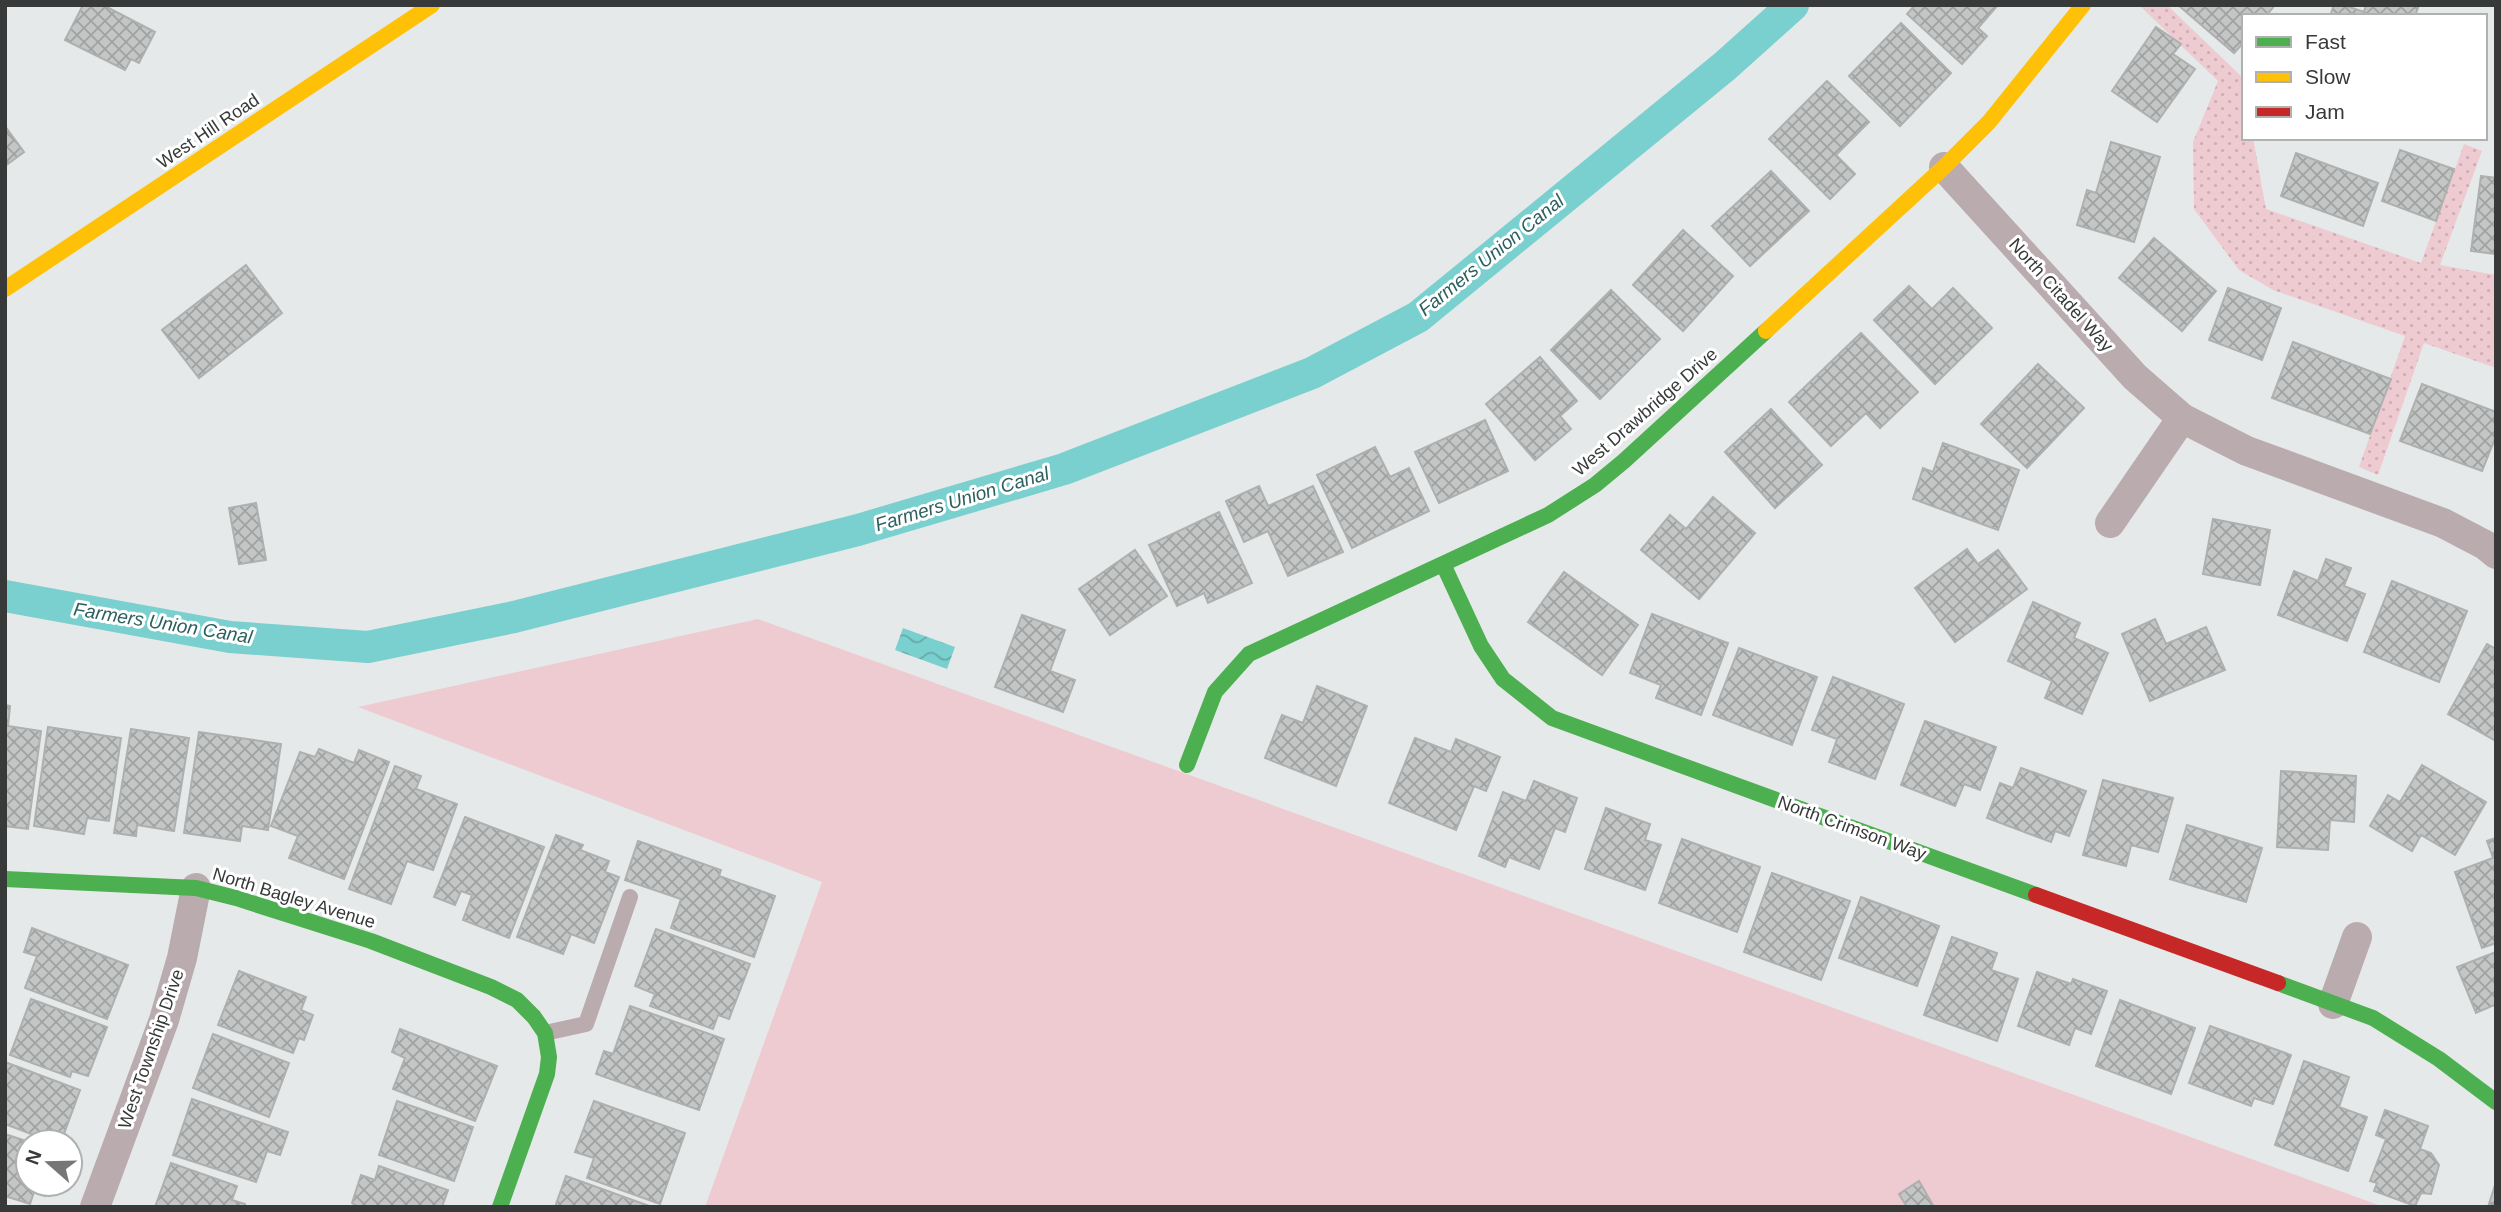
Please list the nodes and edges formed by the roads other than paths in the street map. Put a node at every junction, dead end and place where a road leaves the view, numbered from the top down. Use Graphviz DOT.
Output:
graph roads {
  1 [pos="432,5"];
  2 [pos="2083,5"];
  3 [pos="1944,167"];
  4 [pos="5,289"];
  5 [pos="2182,418"];
  6 [pos="2110,523"];
  7 [pos="2496,554"];
  8 [pos="1443,564"];
  9 [pos="1187,765"];
  10 [pos="5,879"];
  11 [pos="196,888"];
  12 [pos="630,898"];
  13 [pos="2357,937"];
  14 [pos="2333,1004"];
  15 [pos="545,1033"];
  16 [pos="2496,1102"];
  17 [pos="95,1207"];
  18 [pos="500,1207"];
  1 -- 4 [label="street, West Hill Road"];
  2 -- 3 [label="street, West Drawbridge Drive"];
  3 -- 5 [label="street, North Citadel Way"];
  3 -- 8 [label="street, West Drawbridge Drive"];
  5 -- 6 [label="street"];
  5 -- 7 [label="street, North Citadel Way"];
  8 -- 9 [label="street, West Drawbridge Drive"];
  8 -- 14 [label="street, North Crimson Way"];
  10 -- 11 [label="street, North Bagley Avenue"];
  11 -- 15 [label="street, North Bagley Avenue"];
  11 -- 17 [label="street, West Township Drive"];
  12 -- 15 [label="lane"];
  13 -- 14 [label="street"];
  14 -- 16 [label="street, North Crimson Way"];
  15 -- 18 [label="street"];
}
